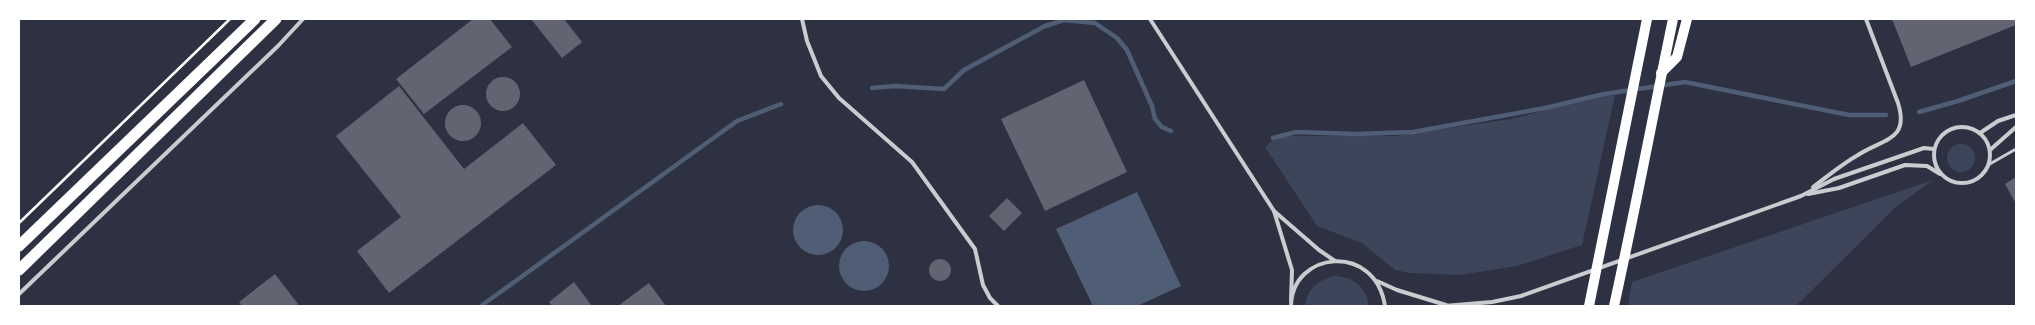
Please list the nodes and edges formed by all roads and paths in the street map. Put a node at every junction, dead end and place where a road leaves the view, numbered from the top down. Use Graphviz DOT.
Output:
graph roads {
  1 [pos="230,19"];
  2 [pos="255,19"];
  3 [pos="276,19"];
  4 [pos="303,19"];
  5 [pos="802,19"];
  6 [pos="1150,19"];
  7 [pos="1647,19"];
  8 [pos="1672,19"];
  9 [pos="1687,19"];
  10 [pos="1866,19"];
  11 [pos="1661,73"];
  12 [pos="2016,115"];
  13 [pos="2016,127"];
  14 [pos="1980,133"];
  15 [pos="1934,149"];
  16 [pos="2016,149"];
  17 [pos="1990,150"];
  18 [pos="1988,165"];
  19 [pos="1942,174"];
  20 [pos="1801,196"];
  21 [pos="1274,211"];
  22 [pos="19,223"];
  23 [pos="19,246"];
  24 [pos="1335,261"];
  25 [pos="19,270"];
  26 [pos="1377,281"];
  27 [pos="19,294"];
  28 [pos="1291,300"];
  29 [pos="1445,305"];
  30 [pos="998,306"];
  31 [pos="1290,306"];
  32 [pos="1385,306"];
  33 [pos="1589,306"];
  34 [pos="1614,306"];
  1 -- 22 [label="path"];
  2 -- 23 [label="highway"];
  3 -- 25 [label="highway"];
  4 -- 27 [label="street"];
  5 -- 30 [label="street"];
  6 -- 21 [label="street"];
  7 -- 33 [label="main road"];
  8 -- 11 [label="main road"];
  9 -- 11 [label="main road"];
  10 -- 20 [label="street"];
  11 -- 34 [label="main road"];
  12 -- 14 [label="street"];
  13 -- 17 [label="street"];
  14 -- 15 [label="street"];
  14 -- 17 [label="street"];
  15 -- 19 [label="street"];
  15 -- 20 [label="street"];
  16 -- 18 [label="lane"];
  17 -- 18 [label="street"];
  18 -- 19 [label="street"];
  19 -- 20 [label="street"];
  20 -- 29 [label="street"];
  21 -- 24 [label="street"];
  21 -- 28 [label="street"];
  24 -- 26 [label="street"];
  24 -- 28 [label="street"];
  26 -- 29 [label="street"];
  26 -- 32 [label="street"];
  28 -- 31 [label="street"];
}
